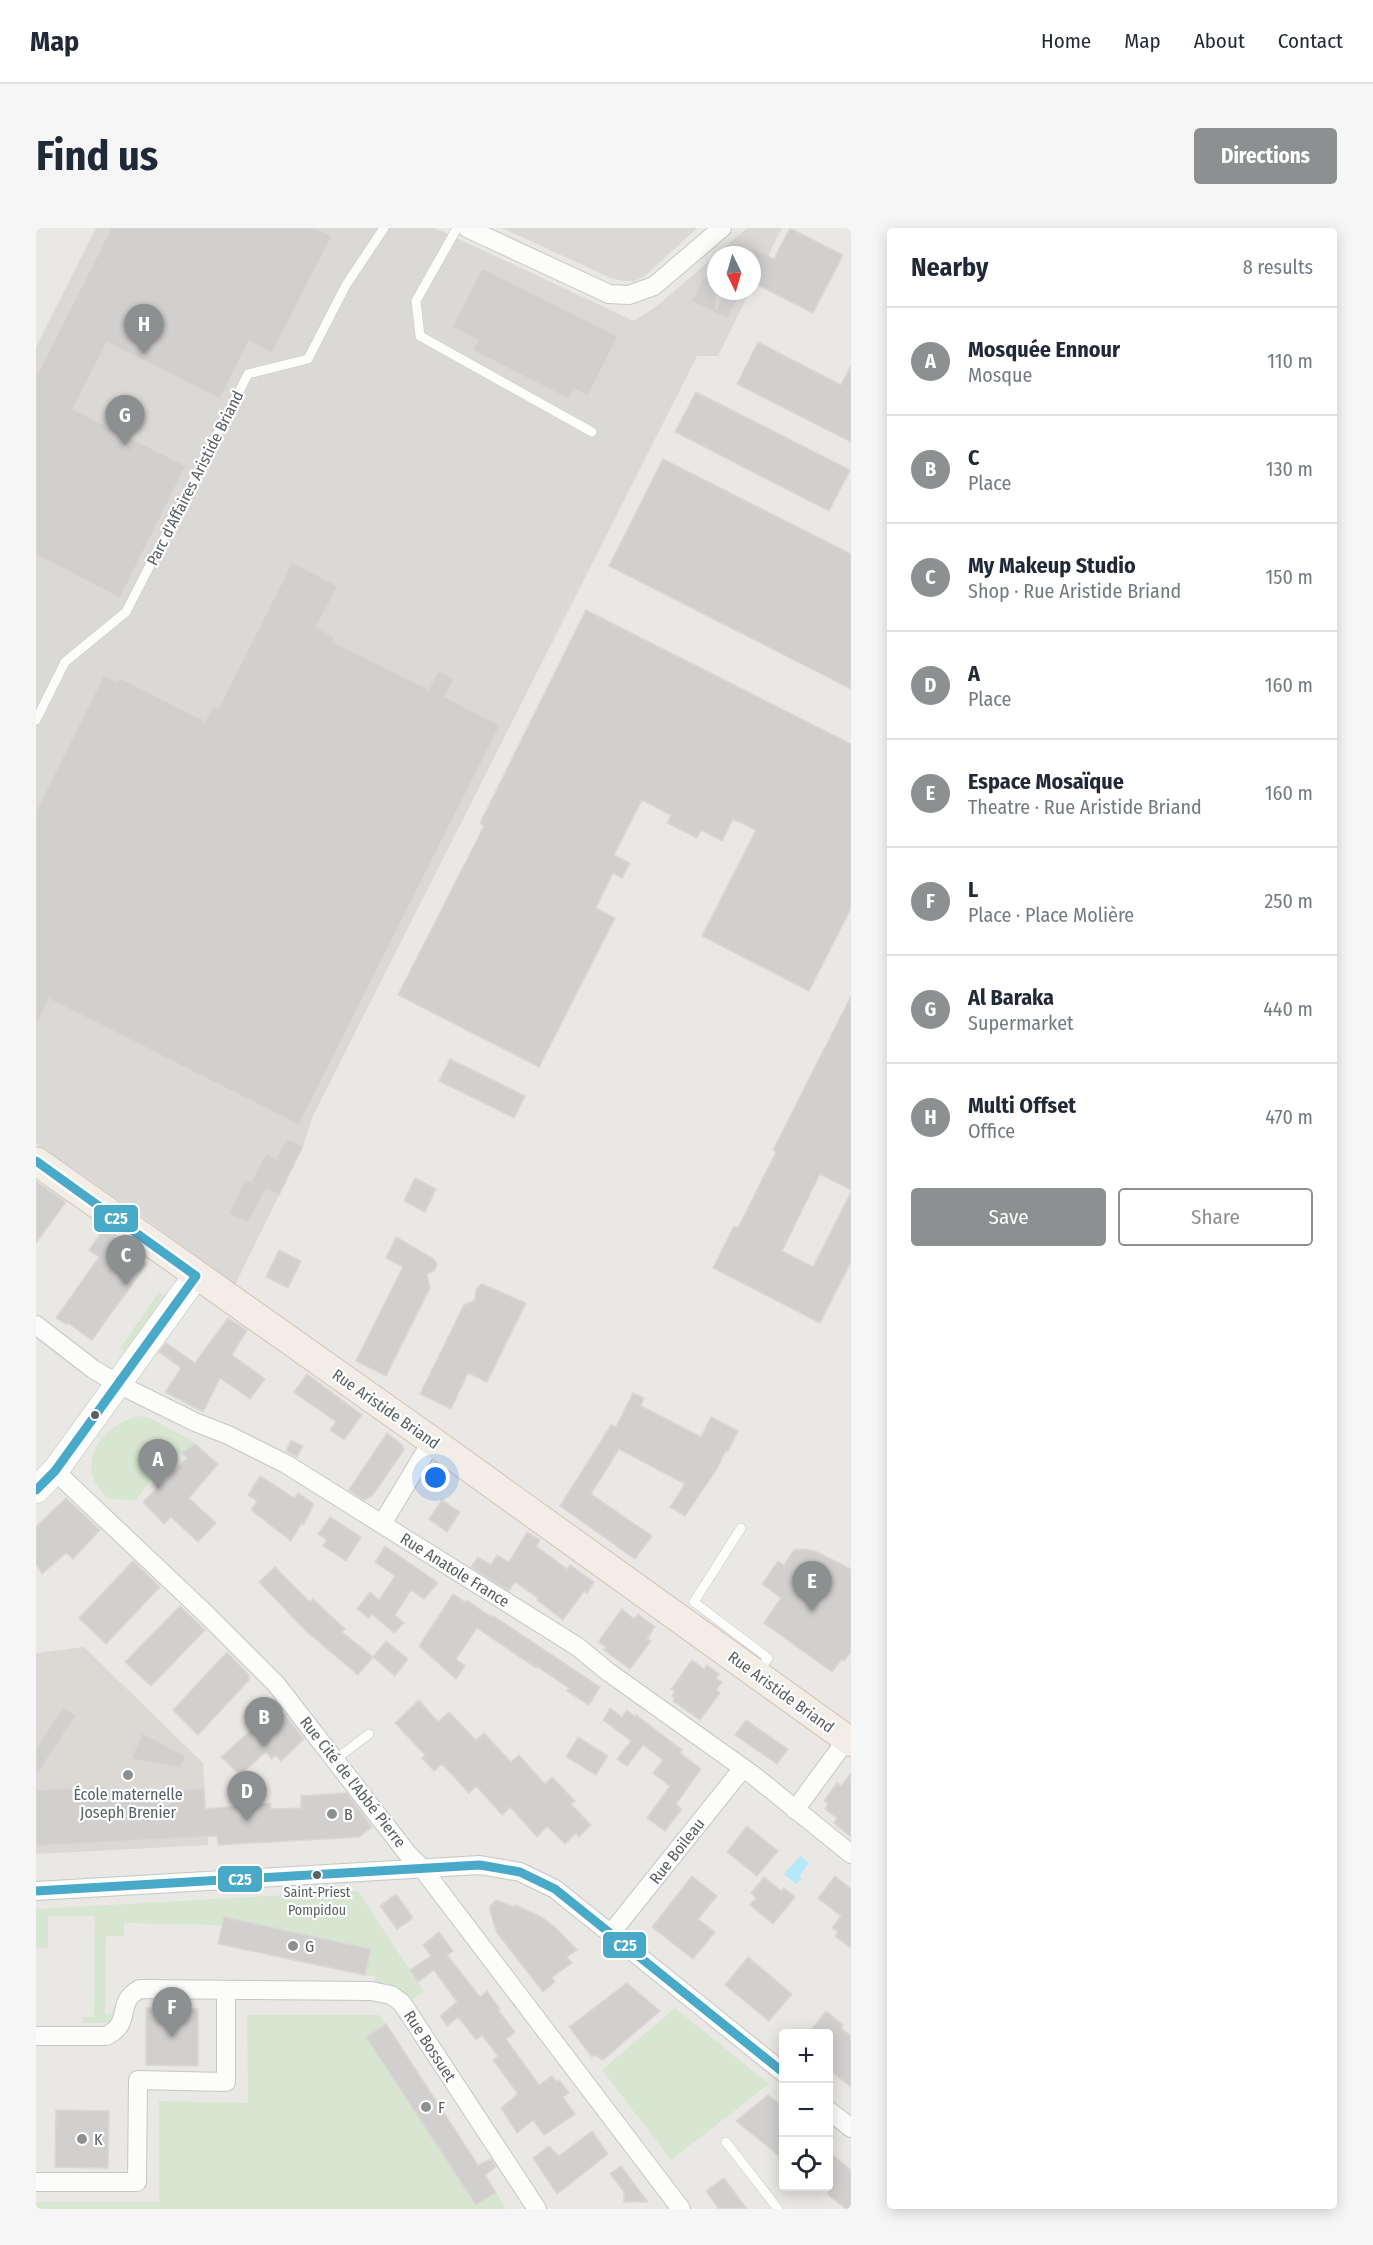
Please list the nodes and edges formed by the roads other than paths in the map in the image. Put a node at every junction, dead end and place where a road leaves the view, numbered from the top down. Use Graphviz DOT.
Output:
graph roads {
  1 [pos="384,228"];
  2 [pos="457,228"];
  3 [pos="467,228"];
  4 [pos="722,228"];
  5 [pos="591,432"];
  6 [pos="36,720"];
  7 [pos="36,1161"];
  8 [pos="196,1276"];
  9 [pos="36,1325"];
  10 [pos="118,1384"];
  11 [pos="432,1441"];
  12 [pos="56,1471"];
  13 [pos="36,1490"];
  14 [pos="382,1524"];
  15 [pos="741,1528"];
  16 [pos="756,1674"];
  17 [pos="369,1734"];
  18 [pos="849,1741"];
  19 [pos="336,1759"];
  20 [pos="742,1768"];
  21 [pos="795,1810"];
  22 [pos="851,1854"];
  23 [pos="422,1868"];
  24 [pos="36,1891"];
  25 [pos="611,1933"];
  26 [pos="226,1990"];
  27 [pos="36,2036"];
  28 [pos="779,2070"];
  29 [pos="833,2114"];
  30 [pos="851,2128"];
  31 [pos="726,2142"];
  32 [pos="36,2182"];
  33 [pos="537,2209"];
  34 [pos="681,2209"];
  35 [pos="778,2209"];
  1 -- 6 [label="lane, Parc d'Affaires Aristide Briand"];
  2 -- 5 [label="lane"];
  3 -- 4 [label="street"];
  7 -- 8 [label="main road, Rue Aristide Briand"];
  8 -- 10 [label="main road"];
  8 -- 11 [label="main road, Rue Aristide Briand"];
  9 -- 10 [label="street, Rue Anatole France"];
  10 -- 12 [label="main road"];
  10 -- 14 [label="street, Rue Anatole France"];
  11 -- 14 [label="street"];
  11 -- 16 [label="main road, Rue Aristide Briand"];
  12 -- 13 [label="main road"];
  12 -- 19 [label="street, Rue Cité de l'Abbé Pierre"];
  14 -- 20 [label="street, Rue Anatole France"];
  15 -- 16 [label="lane"];
  16 -- 18 [label="main road, Rue Aristide Briand"];
  17 -- 19 [label="lane"];
  18 -- 21 [label="street"];
  19 -- 23 [label="street, Rue Cité de l'Abbé Pierre"];
  20 -- 21 [label="street, Rue Anatole France"];
  20 -- 25 [label="street, Rue Boileau"];
  21 -- 22 [label="street, Rue Anatole France"];
  23 -- 24 [label="street"];
  23 -- 25 [label="street"];
  23 -- 34 [label="street, Rue Cité de l'Abbé Pierre"];
  25 -- 28 [label="street"];
  26 -- 27 [label="street, Rue Bossuet"];
  26 -- 32 [label="street"];
  26 -- 33 [label="street, Rue Bossuet"];
  29 -- 30 [label="street"];
  31 -- 35 [label="lane"];
}
